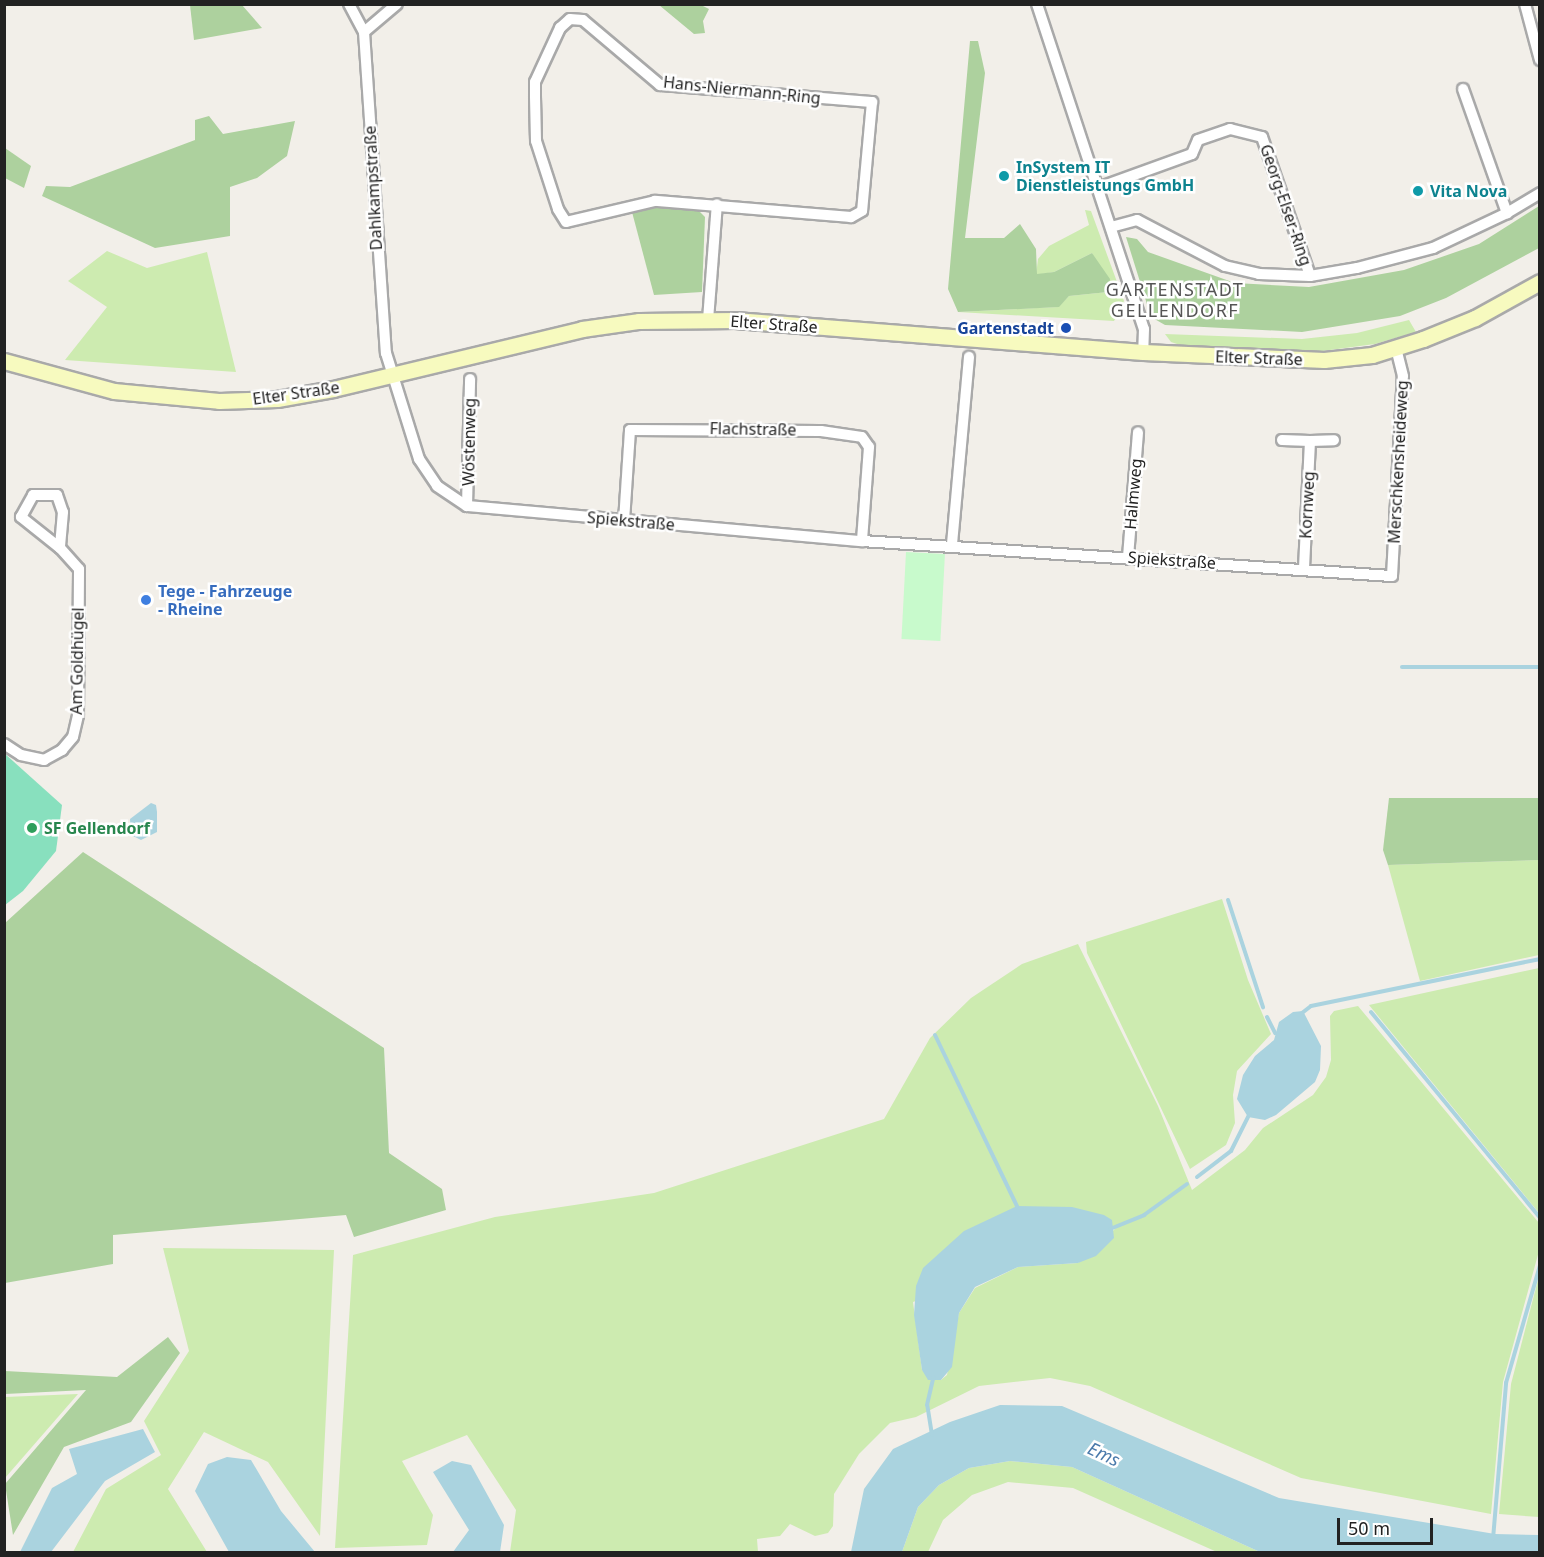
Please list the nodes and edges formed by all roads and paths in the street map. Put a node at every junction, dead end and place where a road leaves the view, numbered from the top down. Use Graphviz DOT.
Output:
graph roads {
  1 [pos="349,4"];
  2 [pos="397,4"];
  3 [pos="1036,4"];
  4 [pos="1525,4"];
  5 [pos="364,32"];
  6 [pos="1539,60"];
  7 [pos="1463,89"];
  8 [pos="1098,188"];
  9 [pos="1539,193"];
  10 [pos="717,204"];
  11 [pos="1507,213"];
  12 [pos="1111,227"];
  13 [pos="1310,276"];
  14 [pos="1539,282"];
  15 [pos="708,320"];
  16 [pos="1396,348"];
  17 [pos="1143,352"];
  18 [pos="969,357"];
  19 [pos="4,360"];
  20 [pos="392,375"];
  21 [pos="470,379"];
  22 [pos="1138,432"];
  23 [pos="1282,440"];
  24 [pos="1334,440"];
  25 [pos="1310,441"];
  26 [pos="467,506"];
  27 [pos="624,521"];
  28 [pos="862,541"];
  29 [pos="952,544"];
  30 [pos="60,548"];
  31 [pos="1128,556"];
  32 [pos="1304,569"];
  33 [pos="1392,576"];
  34 [pos="4,744"];
  1 -- 5 [label="street, Dahlkampstraße"];
  2 -- 5 [label="street"];
  3 -- 8 [label="street"];
  4 -- 6 [label="street"];
  5 -- 20 [label="street, Dahlkampstraße"];
  7 -- 11 [label="street"];
  8 -- 12 [label="street"];
  8 -- 13 [label="street, Georg-Elser-Ring"];
  9 -- 11 [label="street, Georg-Elser-Ring"];
  10 -- 10 [label="street, Hans-Niermann-Ring"];
  10 -- 15 [label="street"];
  11 -- 13 [label="street, Georg-Elser-Ring"];
  12 -- 13 [label="street, Georg-Elser-Ring"];
  12 -- 17 [label="street"];
  14 -- 16 [label="main road, Elter Straße"];
  15 -- 17 [label="main road, Elter Straße"];
  15 -- 20 [label="main road, Elter Straße"];
  16 -- 17 [label="main road, Elter Straße"];
  16 -- 33 [label="street, Merschkensheideweg"];
  18 -- 29 [label="street"];
  19 -- 20 [label="main road, Elter Straße"];
  20 -- 26 [label="street, Spiekstraße"];
  21 -- 26 [label="street, Wöstenweg"];
  22 -- 31 [label="street, Halmweg"];
  23 -- 25 [label="street"];
  24 -- 25 [label="street"];
  25 -- 32 [label="street, Kornweg"];
  26 -- 27 [label="street, Spiekstraße"];
  27 -- 28 [label="street, Spiekstraße"];
  27 -- 28 [label="street, Flachstraße"];
  28 -- 29 [label="street, Spiekstraße"];
  29 -- 31 [label="street, Spiekstraße"];
  30 -- 30 [label="street, Am Goldhügel"];
  30 -- 34 [label="street, Am Goldhügel"];
  31 -- 32 [label="street, Spiekstraße"];
  32 -- 33 [label="street, Spiekstraße"];
}
